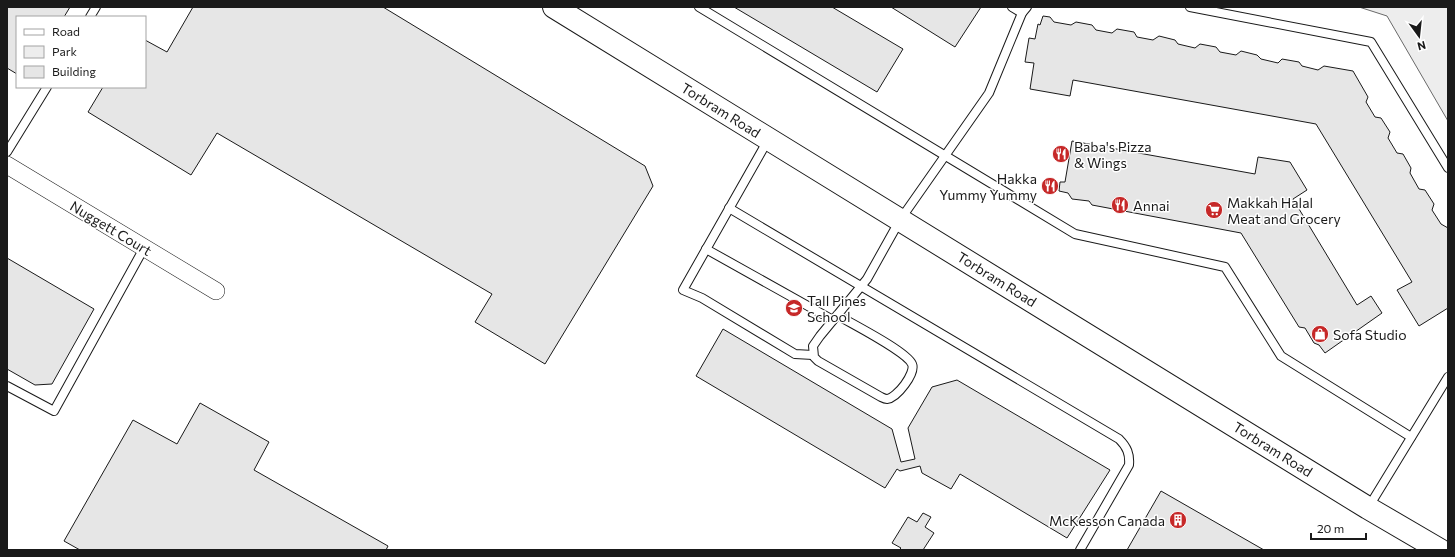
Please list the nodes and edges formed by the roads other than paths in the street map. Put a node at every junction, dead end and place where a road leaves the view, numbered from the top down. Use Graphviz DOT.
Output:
graph roads {
  1 [pos="96,7"];
  2 [pos="554,7"];
  3 [pos="699,7"];
  4 [pos="1012,7"];
  5 [pos="1190,7"];
  6 [pos="1025,10"];
  7 [pos="91,16"];
  8 [pos="46,88"];
  9 [pos="768,139"];
  10 [pos="7,152"];
  11 [pos="946,155"];
  12 [pos="7,166"];
  13 [pos="1448,168"];
  14 [pos="729,208"];
  15 [pos="900,220"];
  16 [pos="144,248"];
  17 [pos="706,249"];
  18 [pos="861,285"];
  19 [pos="216,291"];
  20 [pos="835,317"];
  21 [pos="813,355"];
  22 [pos="1448,377"];
  23 [pos="7,386"];
  24 [pos="1411,437"];
  25 [pos="1368,508"];
  26 [pos="1080,550"];
  27 [pos="1440,550"];
  1 -- 7 [label="lane"];
  2 -- 9 [label="main road, Torbram Road"];
  3 -- 11 [label="lane"];
  4 -- 6 [label="lane"];
  5 -- 13 [label="lane"];
  6 -- 11 [label="lane"];
  8 -- 10 [label="lane"];
  9 -- 14 [label="lane"];
  9 -- 15 [label="main road, Torbram Road"];
  11 -- 15 [label="lane"];
  11 -- 24 [label="lane"];
  12 -- 16 [label="street, Nuggett Court"];
  14 -- 17 [label="lane"];
  14 -- 18 [label="lane"];
  15 -- 18 [label="lane"];
  15 -- 25 [label="main road, Torbram Road"];
  16 -- 19 [label="street, Nuggett Court"];
  16 -- 23 [label="lane"];
  17 -- 20 [label="lane"];
  17 -- 21 [label="lane"];
  18 -- 20 [label="lane"];
  18 -- 26 [label="lane"];
  20 -- 21 [label="lane"];
  20 -- 21 [label="lane"];
  22 -- 24 [label="lane"];
  24 -- 25 [label="lane"];
  25 -- 27 [label="main road, Torbram Road"];
}
